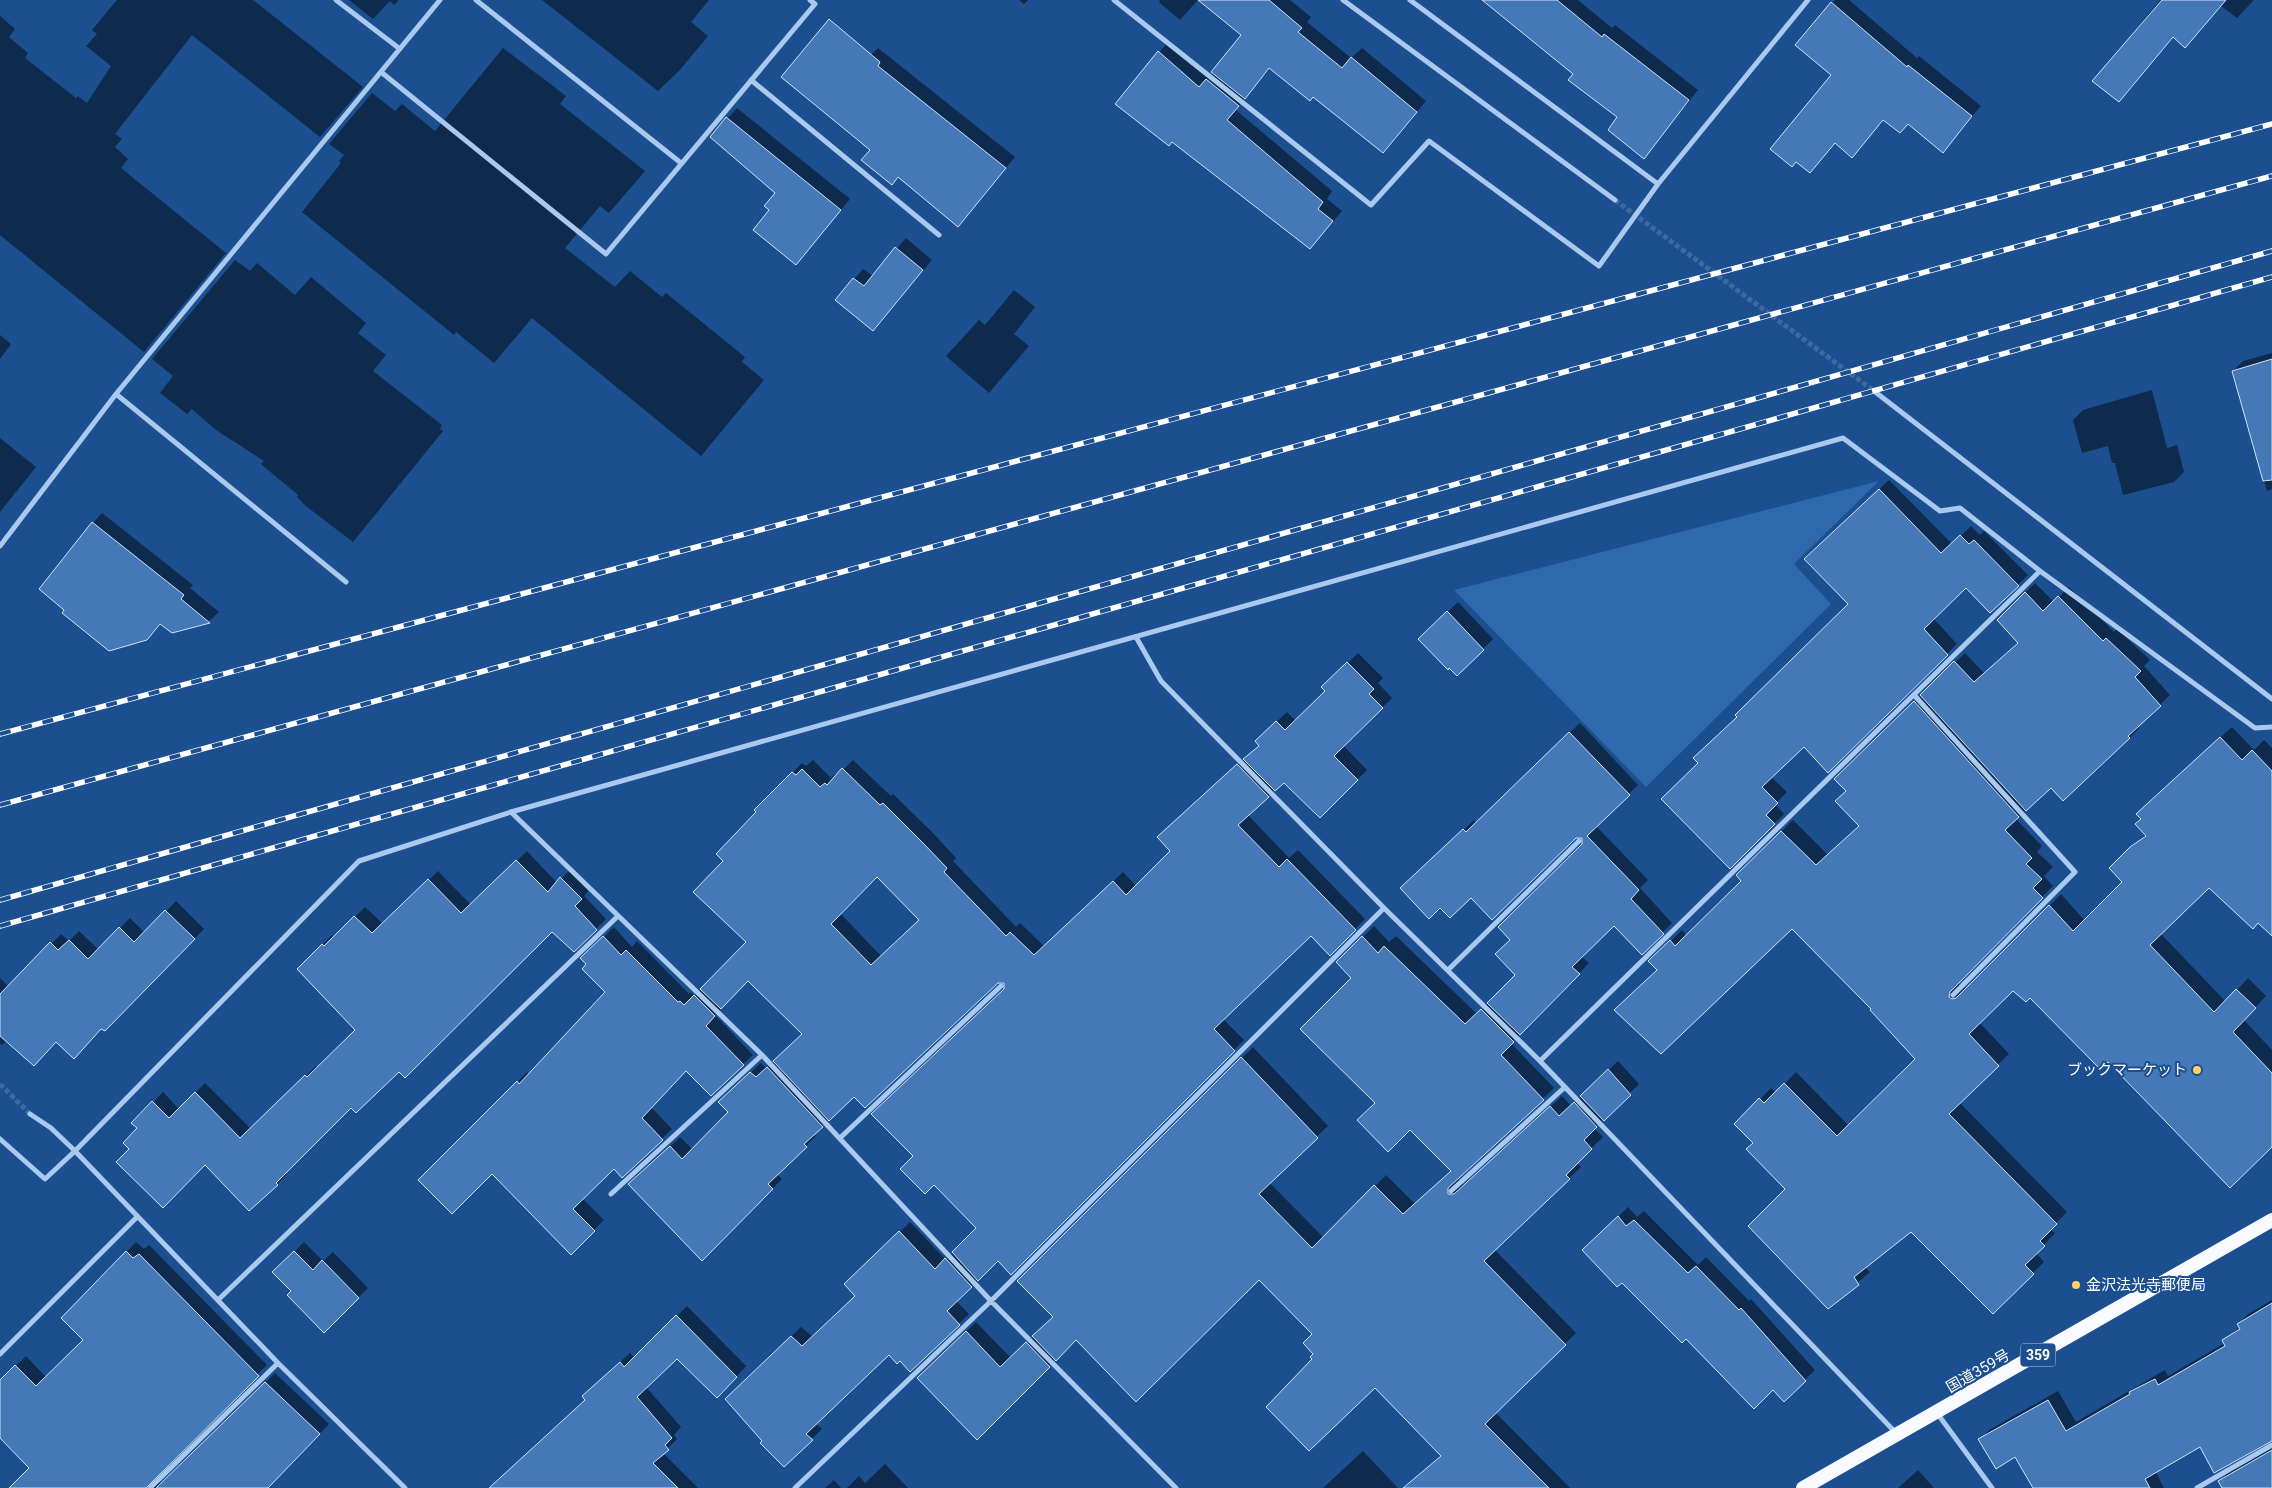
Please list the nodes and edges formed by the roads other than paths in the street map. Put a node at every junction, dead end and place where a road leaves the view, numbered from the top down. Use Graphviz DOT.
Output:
graph roads {
  1 [pos="336,0"];
  2 [pos="440,0"];
  3 [pos="476,0"];
  4 [pos="810,0"];
  5 [pos="1114,0"];
  6 [pos="1343,0"];
  7 [pos="1410,0"];
  8 [pos="1808,0"];
  9 [pos="400,49"];
  10 [pos="381,72"];
  11 [pos="751,80"];
  12 [pos="681,163"];
  13 [pos="1658,184"];
  14 [pos="1615,200"];
  15 [pos="939,235"];
  16 [pos="1874,391"];
  17 [pos="116,394"];
  18 [pos="0,546"];
  19 [pos="2040,571"];
  20 [pos="346,582"];
  21 [pos="1136,637"];
  22 [pos="1914,694"];
  23 [pos="2272,699"];
  24 [pos="2272,727"];
  25 [pos="510,812"];
  26 [pos="1579,841"];
  27 [pos="1384,908"];
  28 [pos="618,916"];
  29 [pos="1448,970"];
  30 [pos="1001,986"];
  31 [pos="1953,995"];
  32 [pos="762,1054"];
  33 [pos="1540,1061"];
  34 [pos="1565,1087"];
  35 [pos="30,1114"];
  36 [pos="840,1138"];
  37 [pos="0,1139"];
  38 [pos="75,1151"];
  39 [pos="1451,1191"];
  40 [pos="611,1194"];
  41 [pos="138,1217"];
  42 [pos="2272,1220"];
  43 [pos="218,1300"];
  44 [pos="991,1301"];
  45 [pos="0,1354"];
  46 [pos="278,1363"];
  47 [pos="1937,1413"];
  48 [pos="1898,1435"];
  49 [pos="2272,1445"];
  50 [pos="150,1488"];
  51 [pos="405,1488"];
  52 [pos="796,1488"];
  53 [pos="1176,1488"];
  54 [pos="1803,1488"];
  55 [pos="1992,1488"];
  56 [pos="2197,1488"];
  1 -- 9 [label="street"];
  2 -- 9 [label="street"];
  3 -- 12 [label="street"];
  4 -- 11 [label="street"];
  5 -- 13 [label="street"];
  6 -- 14 [label="street"];
  7 -- 13 [label="street"];
  8 -- 13 [label="street"];
  9 -- 10 [label="street"];
  10 -- 12 [label="street"];
  10 -- 17 [label="street"];
  11 -- 12 [label="street"];
  11 -- 15 [label="street"];
  16 -- 23 [label="street"];
  17 -- 18 [label="street"];
  17 -- 20 [label="street"];
  19 -- 21 [label="street"];
  19 -- 22 [label="street"];
  19 -- 24 [label="street"];
  21 -- 25 [label="street"];
  21 -- 27 [label="street"];
  22 -- 31 [label="street"];
  22 -- 33 [label="street"];
  25 -- 28 [label="street"];
  25 -- 38 [label="street"];
  26 -- 29 [label="street"];
  27 -- 29 [label="street"];
  27 -- 44 [label="street"];
  28 -- 32 [label="street"];
  28 -- 43 [label="street"];
  29 -- 33 [label="street"];
  30 -- 36 [label="street"];
  32 -- 36 [label="street"];
  32 -- 40 [label="street"];
  33 -- 34 [label="street"];
  34 -- 39 [label="street"];
  34 -- 48 [label="street"];
  35 -- 38 [label="street"];
  36 -- 44 [label="street"];
  37 -- 38 [label="street"];
  38 -- 41 [label="street"];
  41 -- 43 [label="street"];
  41 -- 45 [label="street"];
  42 -- 47 [label="highway, 国道359号 / 359"];
  43 -- 46 [label="street"];
  44 -- 52 [label="street"];
  44 -- 53 [label="street"];
  46 -- 50 [label="street"];
  46 -- 51 [label="street"];
  47 -- 48 [label="highway, 国道359号 / 359"];
  47 -- 55 [label="street"];
  48 -- 54 [label="highway, 国道359号 / 359"];
  49 -- 56 [label="street"];
}
